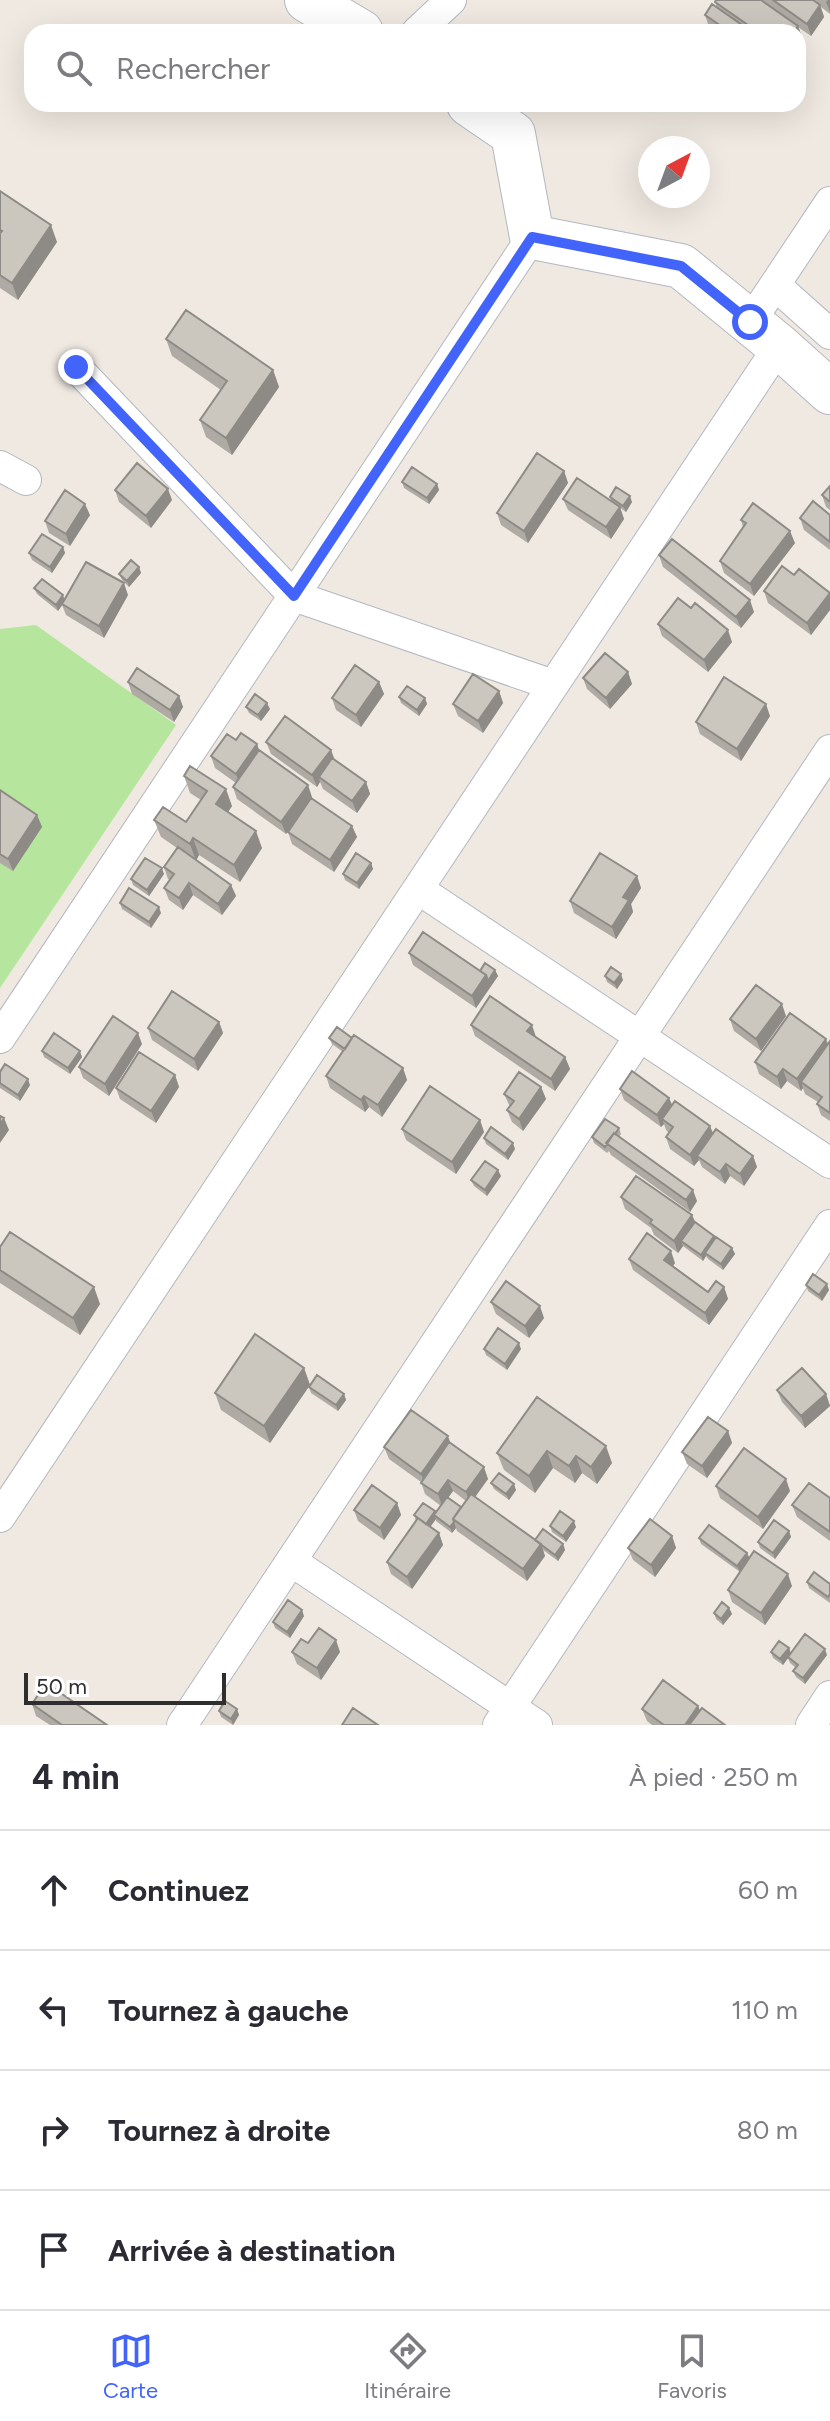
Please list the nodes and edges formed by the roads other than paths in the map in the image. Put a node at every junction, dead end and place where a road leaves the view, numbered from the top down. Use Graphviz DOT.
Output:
graph roads {
  1 [pos="307,0"];
  2 [pos="451,0"];
  3 [pos="348,24"];
  4 [pos="426,24"];
  5 [pos="481,112"];
  6 [pos="830,202"];
  7 [pos="532,237"];
  8 [pos="775,285"];
  9 [pos="765,334"];
  10 [pos="830,334"];
  11 [pos="76,367"];
  12 [pos="830,392"];
  13 [pos="294,596"];
  14 [pos="553,685"];
  15 [pos="830,750"];
  16 [pos="418,889"];
  17 [pos="639,1036"];
  18 [pos="0,1038"];
  19 [pos="830,1163"];
  20 [pos="830,1225"];
  21 [pos="0,1517"];
  22 [pos="291,1561"];
  23 [pos="830,1696"];
  24 [pos="504,1716"];
  25 [pos="182,1725"];
  26 [pos="537,1725"];
  27 [pos="811,1725"];
  1 -- 3 [label="main road"];
  2 -- 4 [label="street"];
  5 -- 7 [label="main road"];
  6 -- 8 [label="street"];
  7 -- 9 [label="main road"];
  7 -- 13 [label="street"];
  8 -- 9 [label="street"];
  8 -- 10 [label="street"];
  9 -- 12 [label="main road"];
  9 -- 14 [label="street"];
  11 -- 13 [label="street"];
  13 -- 14 [label="street"];
  13 -- 18 [label="street"];
  14 -- 16 [label="street"];
  15 -- 17 [label="street"];
  16 -- 17 [label="street"];
  16 -- 21 [label="street"];
  17 -- 19 [label="street"];
  17 -- 22 [label="street"];
  20 -- 24 [label="street"];
  22 -- 24 [label="street"];
  22 -- 25 [label="street"];
  23 -- 27 [label="street"];
  24 -- 26 [label="street"];
}
